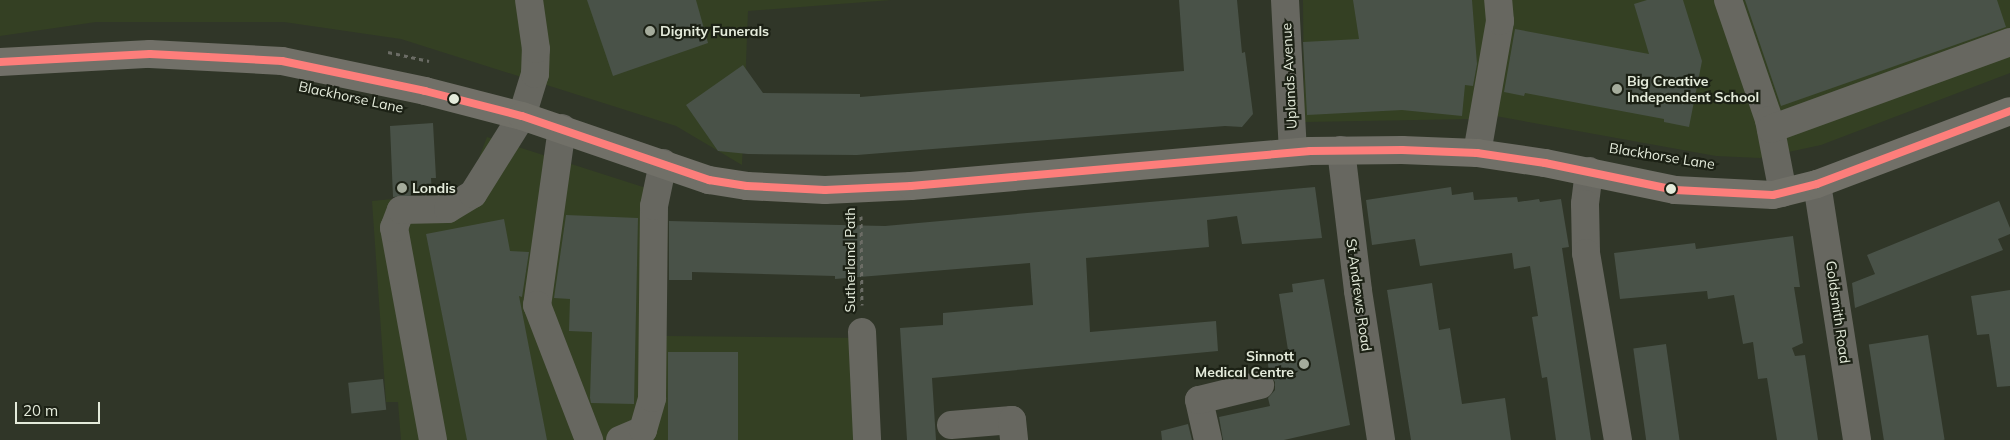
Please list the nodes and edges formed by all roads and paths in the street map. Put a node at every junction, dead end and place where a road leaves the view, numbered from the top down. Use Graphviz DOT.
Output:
graph roads {
  1 [pos="529,0"];
  2 [pos="1285,0"];
  3 [pos="1498,0"];
  4 [pos="1728,0"];
  5 [pos="2010,42"];
  6 [pos="0,62"];
  7 [pos="2010,111"];
  8 [pos="522,116"];
  9 [pos="562,128"];
  10 [pos="1770,130"];
  11 [pos="1341,150"];
  12 [pos="1293,152"];
  13 [pos="1478,153"];
  14 [pos="663,163"];
  15 [pos="1589,171"];
  16 [pos="1818,184"];
  17 [pos="861,188"];
  18 [pos="1783,193"];
  19 [pos="862,332"];
  20 [pos="1260,384"];
  21 [pos="951,425"];
  22 [pos="632,435"];
  23 [pos="433,440"];
  24 [pos="589,440"];
  25 [pos="867,440"];
  26 [pos="1014,440"];
  27 [pos="1208,440"];
  28 [pos="1381,440"];
  29 [pos="1618,440"];
  30 [pos="1857,440"];
  1 -- 8 [label="street"];
  2 -- 12 [label="street, Uplands Avenue"];
  3 -- 13 [label="street"];
  4 -- 10 [label="street"];
  5 -- 10 [label="street"];
  6 -- 8 [label="main road, Blackhorse Lane"];
  7 -- 16 [label="main road, Blackhorse Lane"];
  8 -- 9 [label="main road, Blackhorse Lane"];
  8 -- 23 [label="street"];
  9 -- 14 [label="main road, Blackhorse Lane"];
  9 -- 24 [label="street"];
  10 -- 18 [label="street"];
  11 -- 12 [label="main road, Blackhorse Lane"];
  11 -- 13 [label="main road, Blackhorse Lane"];
  11 -- 28 [label="street, St Andrews Road"];
  12 -- 17 [label="main road, Blackhorse Lane"];
  13 -- 15 [label="main road, Blackhorse Lane"];
  14 -- 17 [label="main road, Blackhorse Lane"];
  14 -- 22 [label="street"];
  15 -- 18 [label="main road, Blackhorse Lane"];
  15 -- 29 [label="street"];
  16 -- 18 [label="main road, Blackhorse Lane"];
  16 -- 30 [label="street, Goldsmith Road"];
  17 -- 19 [label="path, Sutherland Path"];
  19 -- 25 [label="street"];
  20 -- 27 [label="street"];
  21 -- 26 [label="street"];
}
